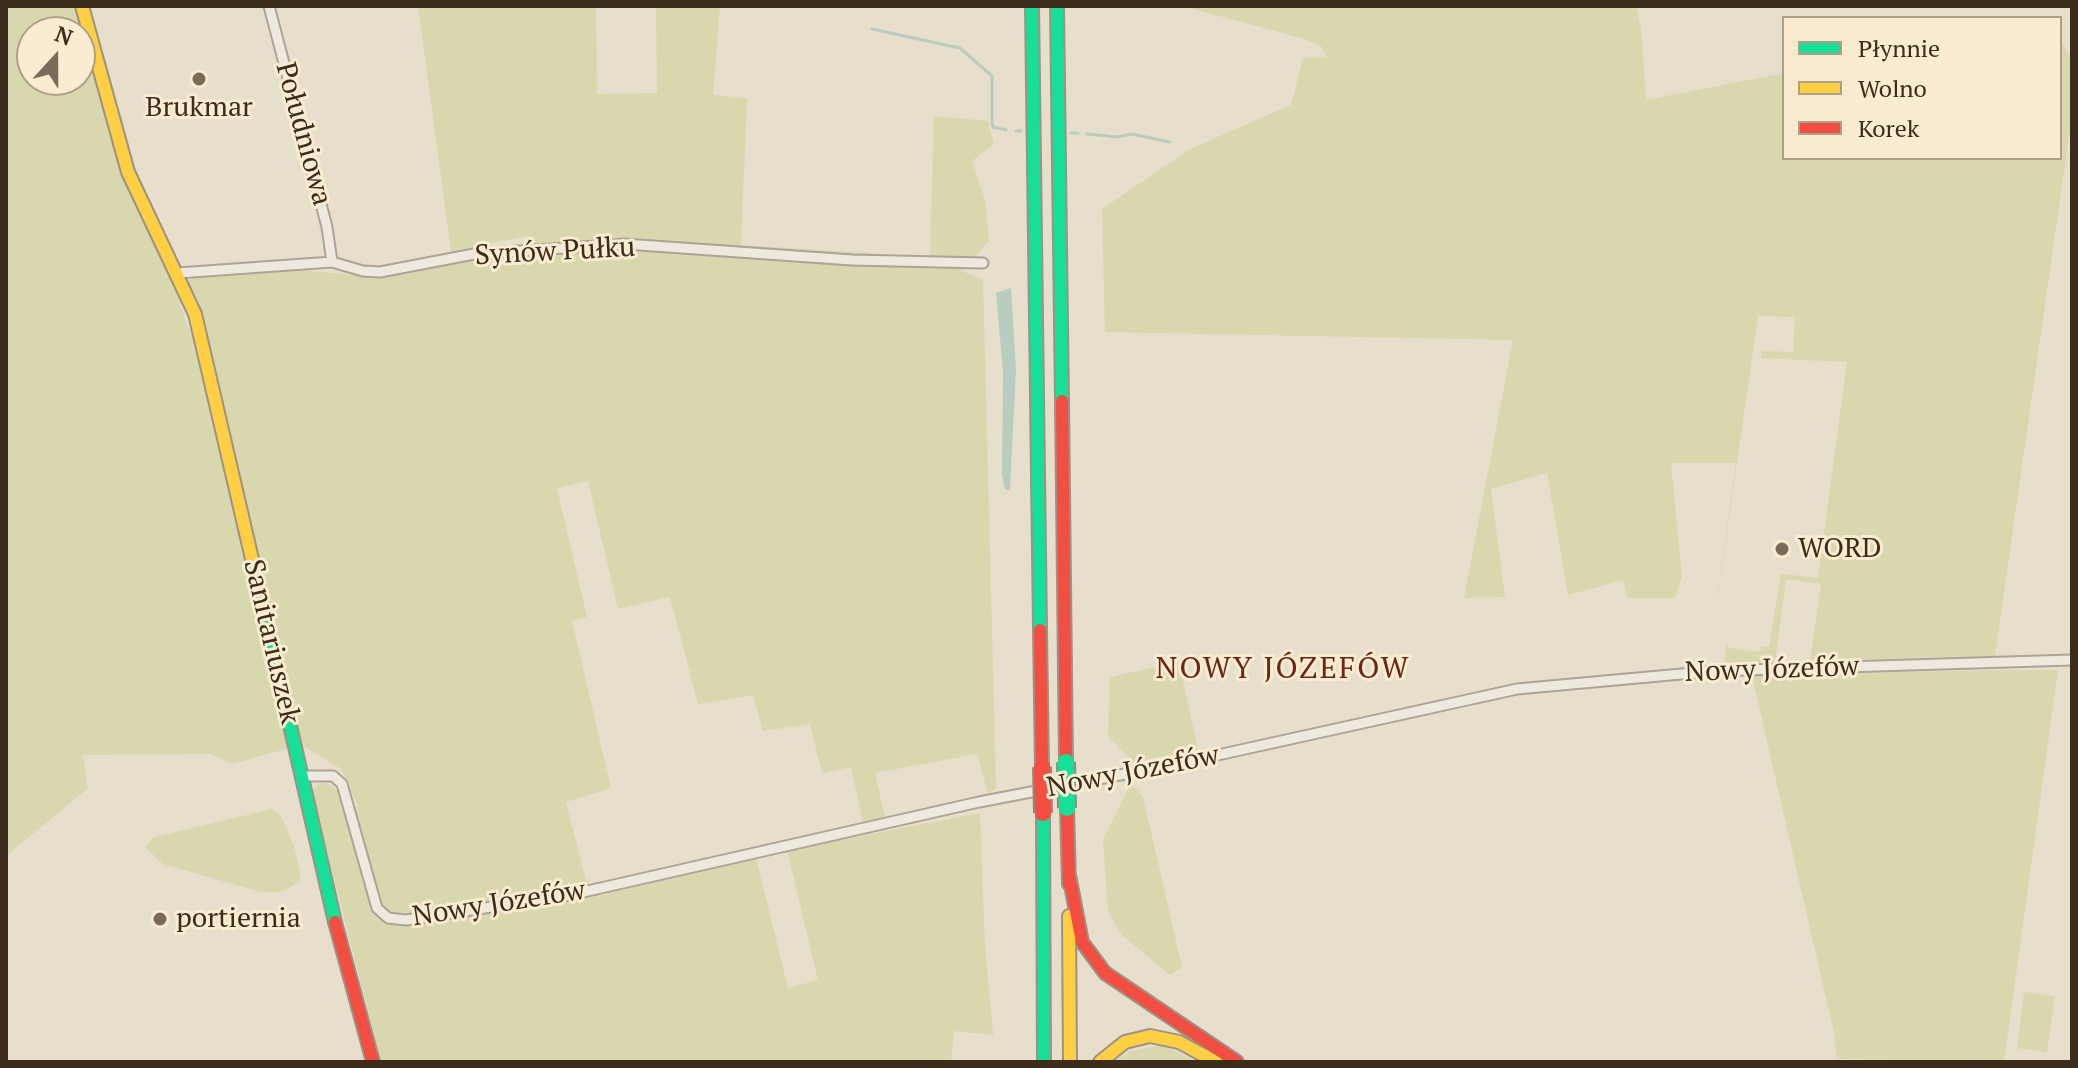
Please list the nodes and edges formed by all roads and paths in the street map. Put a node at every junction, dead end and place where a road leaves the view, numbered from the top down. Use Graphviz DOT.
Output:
graph roads {
  1 [pos="82,6"];
  2 [pos="269,6"];
  3 [pos="1032,6"];
  4 [pos="1057,6"];
  5 [pos="332,262"];
  6 [pos="983,263"];
  7 [pos="178,273"];
  8 [pos="2072,660"];
  9 [pos="302,776"];
  10 [pos="1069,875"];
  11 [pos="373,1062"];
  12 [pos="1044,1062"];
  13 [pos="1070,1062"];
  14 [pos="1100,1062"];
  15 [pos="1216,1062"];
  16 [pos="1237,1062"];
  1 -- 7 [label="main road, Sanitariuszek"];
  2 -- 5 [label="street, Południowa"];
  3 -- 12 [label="main road, bridge"];
  4 -- 10 [label="main road, bridge"];
  5 -- 6 [label="street, Synów Pułku"];
  5 -- 7 [label="street, Synów Pułku"];
  7 -- 9 [label="main road, Sanitariuszek"];
  8 -- 9 [label="street, Nowy Józefów"];
  9 -- 11 [label="main road, Sanitariuszek"];
  10 -- 13 [label="main road"];
  10 -- 16 [label="main road"];
  14 -- 15 [label="main road"];
}
